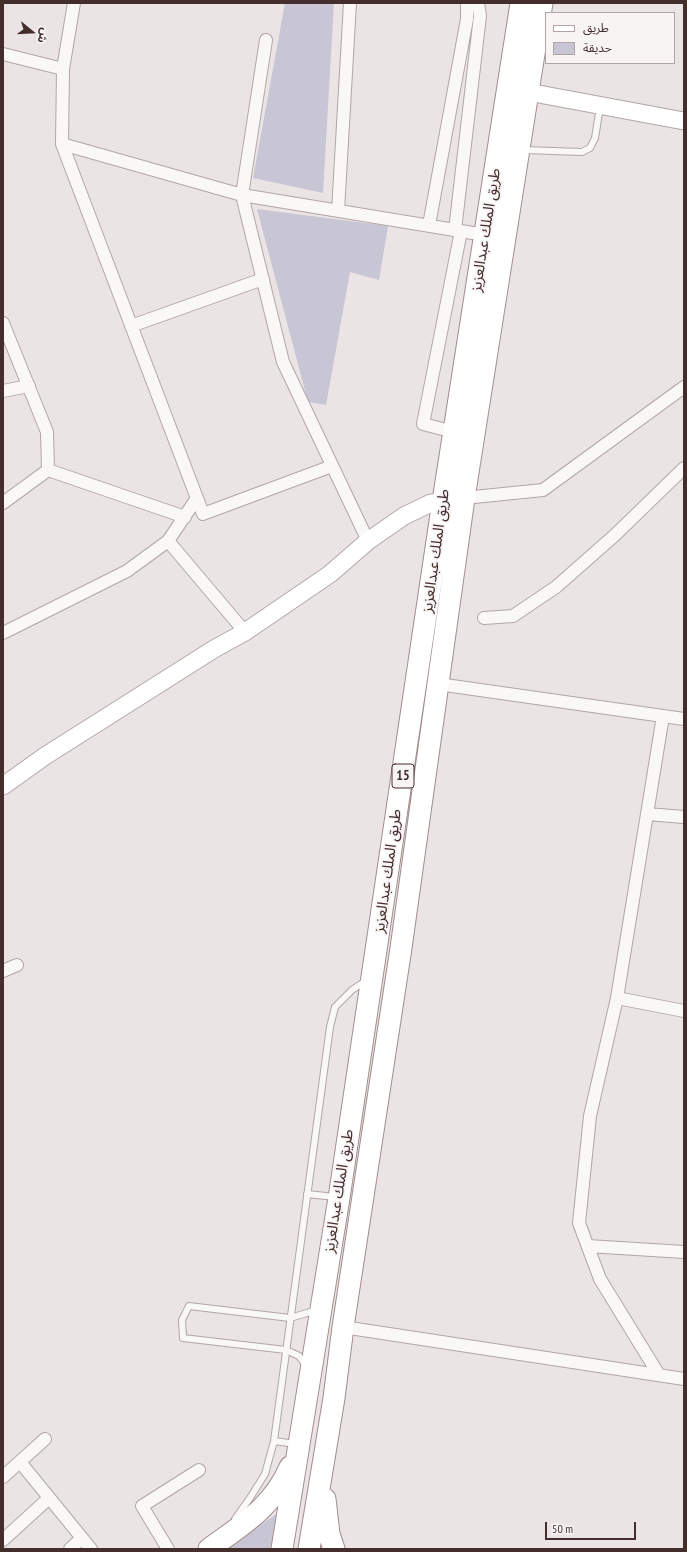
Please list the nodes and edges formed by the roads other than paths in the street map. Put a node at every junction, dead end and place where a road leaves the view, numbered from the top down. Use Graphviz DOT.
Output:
graph roads {
  1 [pos="74,3"];
  2 [pos="350,3"];
  3 [pos="467,3"];
  4 [pos="478,3"];
  5 [pos="521,3"];
  6 [pos="542,3"];
  7 [pos="266,40"];
  8 [pos="3,54"];
  9 [pos="63,69"];
  10 [pos="528,92"];
  11 [pos="600,105"];
  12 [pos="684,121"];
  13 [pos="62,144"];
  14 [pos="519,150"];
  15 [pos="242,195"];
  16 [pos="338,211"];
  17 [pos="429,226"];
  18 [pos="458,230"];
  19 [pos="485,234"];
  20 [pos="263,279"];
  21 [pos="3,323"];
  22 [pos="131,326"];
  23 [pos="29,386"];
  24 [pos="684,386"];
  25 [pos="3,391"];
  26 [pos="454,432"];
  27 [pos="332,466"];
  28 [pos="684,468"];
  29 [pos="48,470"];
  30 [pos="197,498"];
  31 [pos="464,498"];
  32 [pos="443,501"];
  33 [pos="3,503"];
  34 [pos="185,517"];
  35 [pos="168,541"];
  36 [pos="368,541"];
  37 [pos="484,618"];
  38 [pos="245,632"];
  39 [pos="3,633"];
  40 [pos="438,684"];
  41 [pos="663,716"];
  42 [pos="684,719"];
  43 [pos="3,786"];
  44 [pos="647,814"];
  45 [pos="684,817"];
  46 [pos="17,965"];
  47 [pos="3,971"];
  48 [pos="373,976"];
  49 [pos="617,998"];
  50 [pos="684,1011"];
  51 [pos="307,1194"];
  52 [pos="339,1198"];
  53 [pos="588,1246"];
  54 [pos="684,1252"];
  55 [pos="321,1309"];
  56 [pos="290,1318"];
  57 [pos="343,1327"];
  58 [pos="286,1350"];
  59 [pos="310,1373"];
  60 [pos="659,1375"];
  61 [pos="684,1379"];
  62 [pos="45,1439"];
  63 [pos="274,1441"];
  64 [pos="299,1444"];
  65 [pos="326,1444"];
  66 [pos="20,1462"];
  67 [pos="198,1470"];
  68 [pos="3,1477"];
  69 [pos="50,1498"];
  70 [pos="82,1538"];
  71 [pos="3,1540"];
  72 [pos="214,1546"];
  73 [pos="70,1549"];
  74 [pos="91,1549"];
  75 [pos="168,1549"];
  76 [pos="282,1549"];
  77 [pos="309,1549"];
  78 [pos="334,1549"];
  1 -- 9 [label="street"];
  2 -- 16 [label="street"];
  3 -- 17 [label="street"];
  4 -- 18 [label="street"];
  5 -- 19 [label="highway, طريق الملك عبدالعزيز / 15"];
  6 -- 10 [label="highway, طريق الملك عبدالعزيز / 15"];
  7 -- 15 [label="street"];
  8 -- 9 [label="street"];
  9 -- 13 [label="street"];
  10 -- 11 [label="street"];
  10 -- 14 [label="highway, طريق الملك عبدالعزيز / 15"];
  11 -- 12 [label="street"];
  11 -- 14 [label="lane"];
  13 -- 15 [label="street"];
  13 -- 22 [label="street"];
  14 -- 31 [label="highway, طريق الملك عبدالعزيز / 15"];
  15 -- 16 [label="street"];
  15 -- 20 [label="street"];
  16 -- 17 [label="street"];
  17 -- 18 [label="street"];
  18 -- 19 [label="street"];
  18 -- 26 [label="street"];
  19 -- 26 [label="highway, طريق الملك عبدالعزيز / 15"];
  20 -- 22 [label="street"];
  20 -- 27 [label="street"];
  21 -- 23 [label="street"];
  22 -- 30 [label="street"];
  23 -- 25 [label="street"];
  23 -- 29 [label="street"];
  24 -- 31 [label="street"];
  26 -- 32 [label="highway, طريق الملك عبدالعزيز / 15"];
  27 -- 30 [label="street"];
  27 -- 36 [label="street"];
  28 -- 37 [label="street"];
  29 -- 33 [label="street"];
  29 -- 34 [label="street"];
  30 -- 34 [label="street"];
  31 -- 32 [label="street"];
  31 -- 40 [label="highway, طريق الملك عبدالعزيز / 15"];
  32 -- 36 [label="street"];
  32 -- 48 [label="highway, طريق الملك عبدالعزيز / 15"];
  34 -- 35 [label="street"];
  35 -- 38 [label="street"];
  35 -- 39 [label="street"];
  36 -- 38 [label="street"];
  38 -- 43 [label="street"];
  40 -- 41 [label="street"];
  40 -- 57 [label="highway, طريق الملك عبدالعزيز / 15"];
  41 -- 42 [label="street"];
  41 -- 44 [label="street"];
  44 -- 45 [label="street"];
  44 -- 49 [label="street"];
  46 -- 47 [label="street"];
  48 -- 51 [label="lane"];
  48 -- 52 [label="highway, طريق الملك عبدالعزيز / 15"];
  49 -- 50 [label="street"];
  49 -- 53 [label="street"];
  51 -- 52 [label="lane"];
  51 -- 56 [label="lane"];
  52 -- 55 [label="highway, طريق الملك عبدالعزيز / 15"];
  53 -- 54 [label="street"];
  53 -- 60 [label="street"];
  55 -- 56 [label="lane"];
  55 -- 59 [label="highway, طريق الملك عبدالعزيز / 15"];
  56 -- 58 [label="lane"];
  56 -- 58 [label="lane"];
  57 -- 60 [label="street"];
  57 -- 65 [label="highway, طريق الملك عبدالعزيز / 15"];
  58 -- 59 [label="lane"];
  58 -- 63 [label="lane"];
  59 -- 64 [label="highway, طريق الملك عبدالعزيز / 15"];
  60 -- 61 [label="street"];
  62 -- 66 [label="street"];
  63 -- 64 [label="lane"];
  63 -- 72 [label="lane"];
  64 -- 72 [label="highway"];
  64 -- 76 [label="highway, طريق الملك عبدالعزيز / 15"];
  65 -- 77 [label="highway, طريق الملك عبدالعزيز / 15"];
  65 -- 78 [label="highway"];
  66 -- 68 [label="street"];
  66 -- 69 [label="street"];
  67 -- 75 [label="street"];
  69 -- 70 [label="street"];
  69 -- 71 [label="street"];
  70 -- 73 [label="street"];
  70 -- 74 [label="street"];
}
